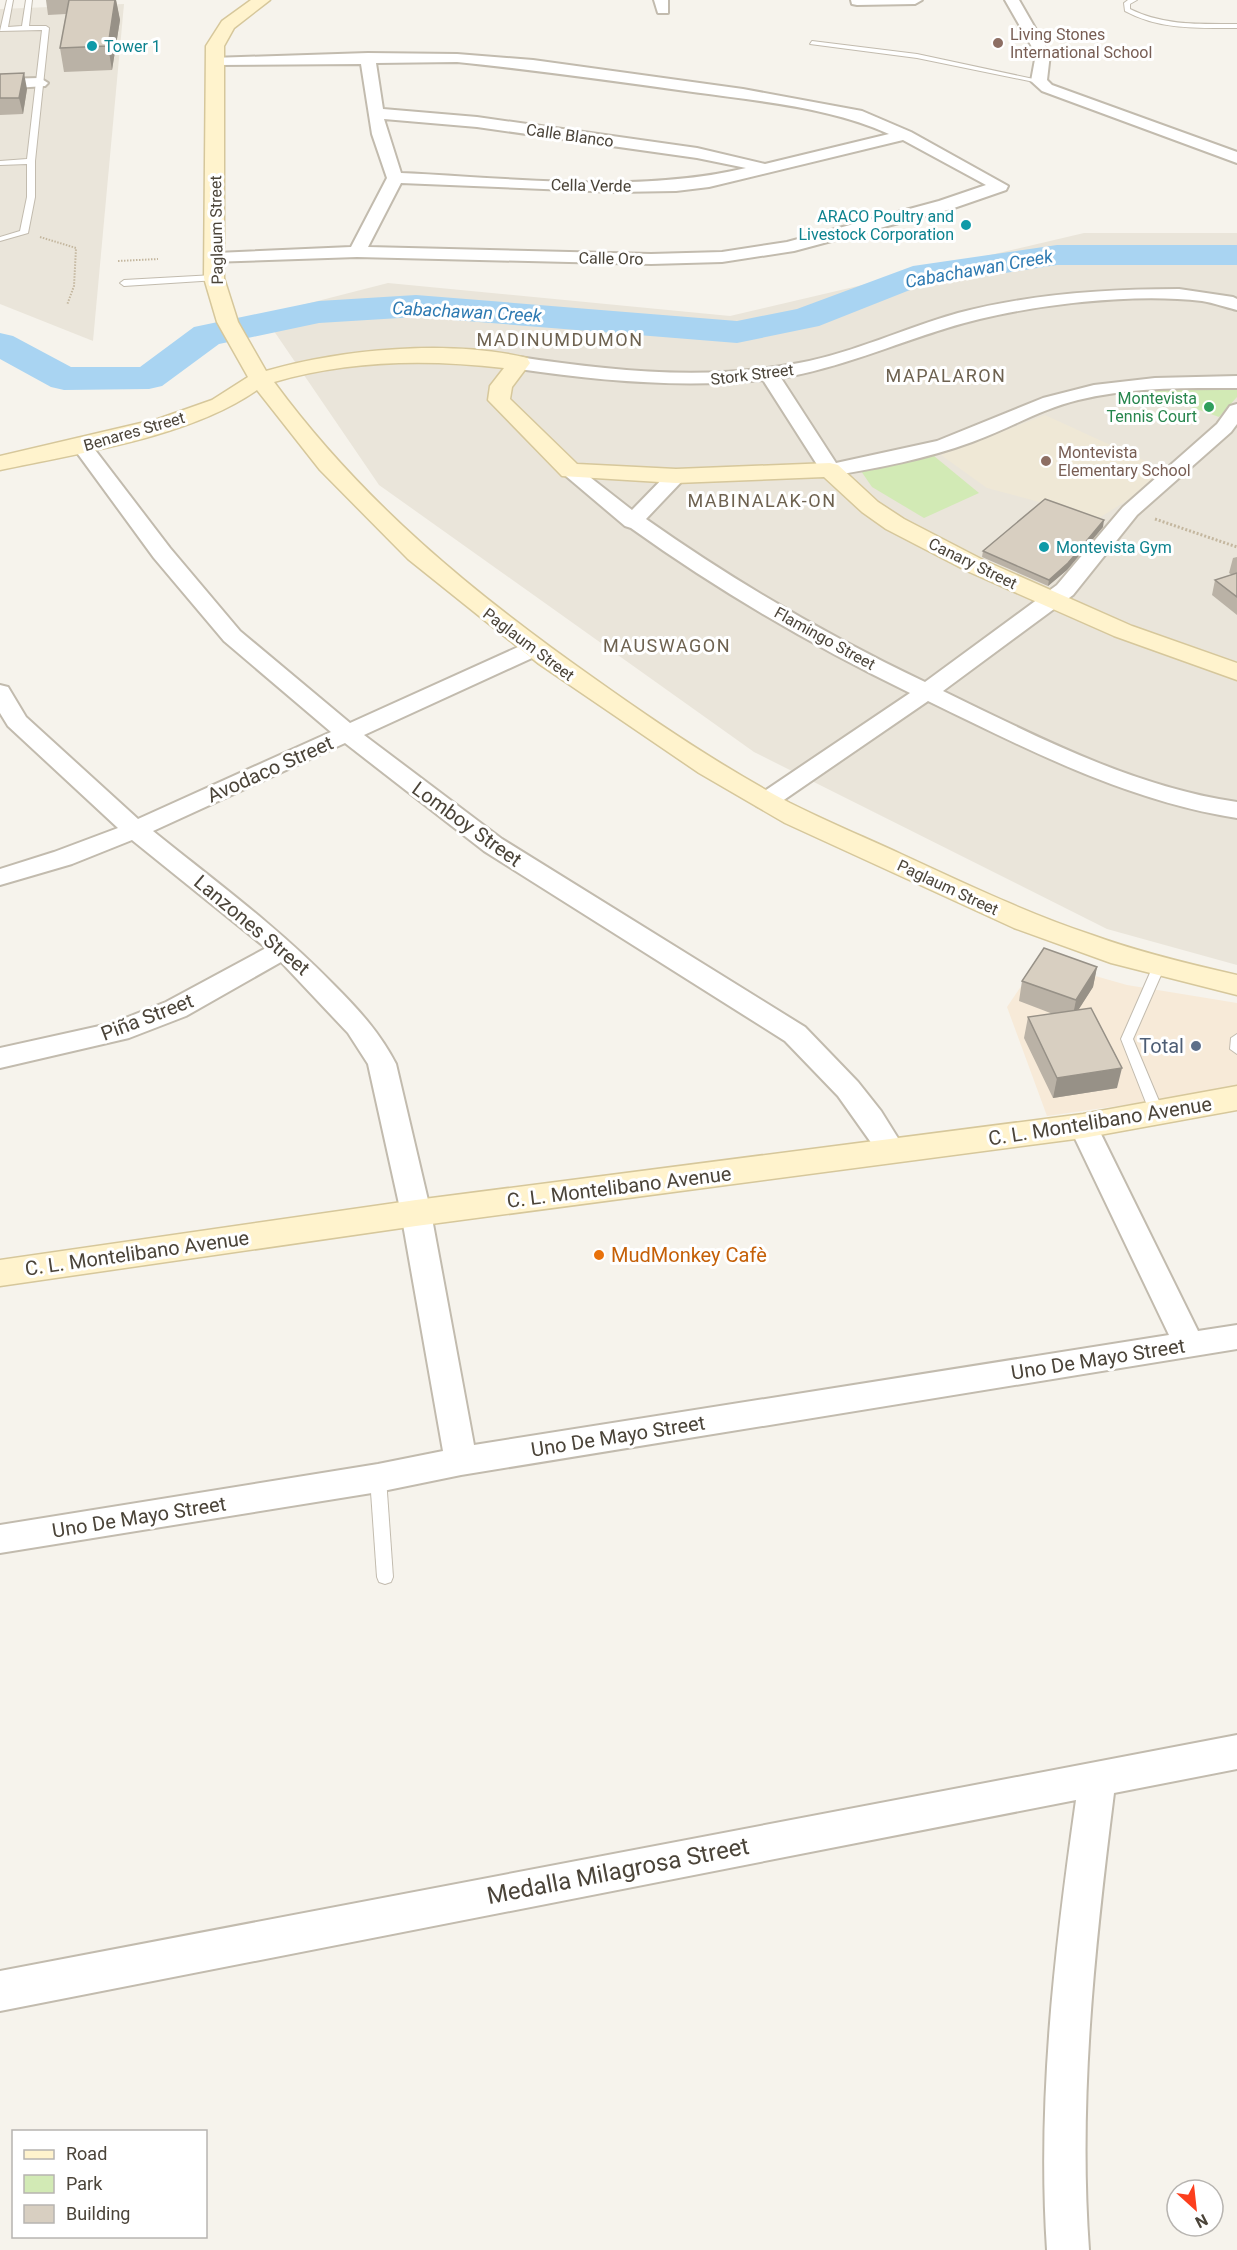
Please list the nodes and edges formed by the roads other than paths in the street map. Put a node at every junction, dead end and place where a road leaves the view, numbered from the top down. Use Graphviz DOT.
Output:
graph roads {
  1 [pos="29,0"];
  2 [pos="262,0"];
  3 [pos="915,0"];
  4 [pos="1012,0"];
  5 [pos="1134,0"];
  6 [pos="9,1"];
  7 [pos="856,1"];
  8 [pos="1237,26"];
  9 [pos="25,28"];
  10 [pos="2,29"];
  11 [pos="812,43"];
  12 [pos="368,57"];
  13 [pos="216,61"];
  14 [pos="1039,81"];
  15 [pos="40,83"];
  16 [pos="0,84"];
  17 [pos="375,113"];
  18 [pos="905,135"];
  19 [pos="1237,158"];
  20 [pos="31,161"];
  21 [pos="0,163"];
  22 [pos="763,167"];
  23 [pos="395,178"];
  24 [pos="0,239"];
  25 [pos="357,252"];
  26 [pos="216,258"];
  27 [pos="214,278"];
  28 [pos="124,283"];
  29 [pos="1237,304"];
  30 [pos="519,363"];
  31 [pos="769,374"];
  32 [pos="260,380"];
  33 [pos="1237,382"];
  34 [pos="1237,410"];
  35 [pos="82,446"];
  36 [pos="0,463"];
  37 [pos="830,470"];
  38 [pos="570,471"];
  39 [pos="676,476"];
  40 [pos="632,522"];
  41 [pos="1052,600"];
  42 [pos="535,648"];
  43 [pos="1237,672"];
  44 [pos="0,692"];
  45 [pos="925,693"];
  46 [pos="8,723"];
  47 [pos="348,734"];
  48 [pos="766,801"];
  49 [pos="1237,810"];
  50 [pos="135,830"];
  51 [pos="0,877"];
  52 [pos="285,949"];
  53 [pos="1159,966"];
  54 [pos="1237,985"];
  55 [pos="1237,1038"];
  56 [pos="1237,1049"];
  57 [pos="0,1058"];
  58 [pos="1237,1098"];
  59 [pos="1157,1113"];
  60 [pos="1083,1126"];
  61 [pos="892,1151"];
  62 [pos="416,1213"];
  63 [pos="0,1273"];
  64 [pos="1237,1337"];
  65 [pos="1189,1344"];
  66 [pos="461,1461"];
  67 [pos="378,1479"];
  68 [pos="0,1539"];
  69 [pos="385,1577"];
  70 [pos="1237,1752"];
  71 [pos="1098,1778"];
  72 [pos="0,1990"];
  73 [pos="1068,2250"];
  1 -- 6 [label="lane"];
  1 -- 9 [label="lane"];
  2 -- 13 [label="street, Paglaum Street"];
  3 -- 7 [label="street"];
  4 -- 14 [label="street"];
  5 -- 8 [label="lane"];
  6 -- 10 [label="lane"];
  9 -- 10 [label="lane"];
  9 -- 15 [label="lane"];
  11 -- 14 [label="lane"];
  12 -- 13 [label="street"];
  12 -- 17 [label="street"];
  12 -- 18 [label="street"];
  13 -- 26 [label="street, Paglaum Street"];
  14 -- 19 [label="street"];
  15 -- 16 [label="street"];
  15 -- 20 [label="lane"];
  17 -- 22 [label="street, Calle Blanco"];
  17 -- 23 [label="street"];
  18 -- 22 [label="street, Cella Verde"];
  18 -- 25 [label="street, Calle Oro"];
  20 -- 21 [label="lane"];
  20 -- 24 [label="lane"];
  22 -- 23 [label="street, Cella Verde"];
  23 -- 25 [label="street"];
  25 -- 26 [label="street, Calle Oro"];
  26 -- 27 [label="street, Paglaum Street"];
  27 -- 28 [label="lane"];
  27 -- 32 [label="street, Paglaum Street"];
  29 -- 31 [label="street, Stork Street"];
  30 -- 31 [label="street, Stork Street"];
  30 -- 32 [label="street, Stork Street"];
  30 -- 38 [label="street, Flamingo Street"];
  31 -- 37 [label="street, Canary Street"];
  32 -- 35 [label="street, Benares Street"];
  32 -- 42 [label="street, Paglaum Street"];
  33 -- 37 [label="street"];
  34 -- 41 [label="street"];
  35 -- 36 [label="street, Benares Street"];
  35 -- 47 [label="street, Lomboy Street"];
  37 -- 39 [label="street"];
  37 -- 41 [label="street, Canary Street"];
  38 -- 39 [label="street"];
  38 -- 40 [label="street, Flamingo Street"];
  39 -- 40 [label="street"];
  40 -- 45 [label="street, Flamingo Street"];
  41 -- 43 [label="street, Canary Street"];
  41 -- 45 [label="street"];
  42 -- 47 [label="street, Avodaco Street"];
  42 -- 48 [label="street, Paglaum Street"];
  44 -- 46 [label="street, Lanzones Street"];
  45 -- 48 [label="street"];
  45 -- 49 [label="street, Flamingo Street"];
  46 -- 50 [label="street, Lanzones Street"];
  47 -- 50 [label="street, Avodaco Street"];
  47 -- 61 [label="street, Lomboy Street"];
  48 -- 53 [label="street, Paglaum Street"];
  50 -- 51 [label="street, Avodaco Street"];
  50 -- 52 [label="street, Lanzones Street"];
  52 -- 57 [label="street, Piña Street"];
  52 -- 62 [label="street, Lanzones Street"];
  53 -- 54 [label="street, Paglaum Street"];
  53 -- 59 [label="lane"];
  55 -- 56 [label="lane"];
  58 -- 59 [label="street, C. L. Montelibano Avenue"];
  59 -- 60 [label="street, C. L. Montelibano Avenue"];
  60 -- 61 [label="street, C. L. Montelibano Avenue"];
  60 -- 65 [label="street"];
  61 -- 62 [label="street, C. L. Montelibano Avenue"];
  62 -- 63 [label="street, C. L. Montelibano Avenue"];
  62 -- 66 [label="street, Lanzones Street"];
  64 -- 65 [label="street, Uno De Mayo Street"];
  65 -- 66 [label="street, Uno De Mayo Street"];
  66 -- 67 [label="street, Uno De Mayo Street"];
  67 -- 68 [label="street, Uno De Mayo Street"];
  67 -- 69 [label="lane"];
  70 -- 71 [label="street, Medalla Milagrosa Street"];
  71 -- 72 [label="street, Medalla Milagrosa Street"];
  71 -- 73 [label="street"];
}
